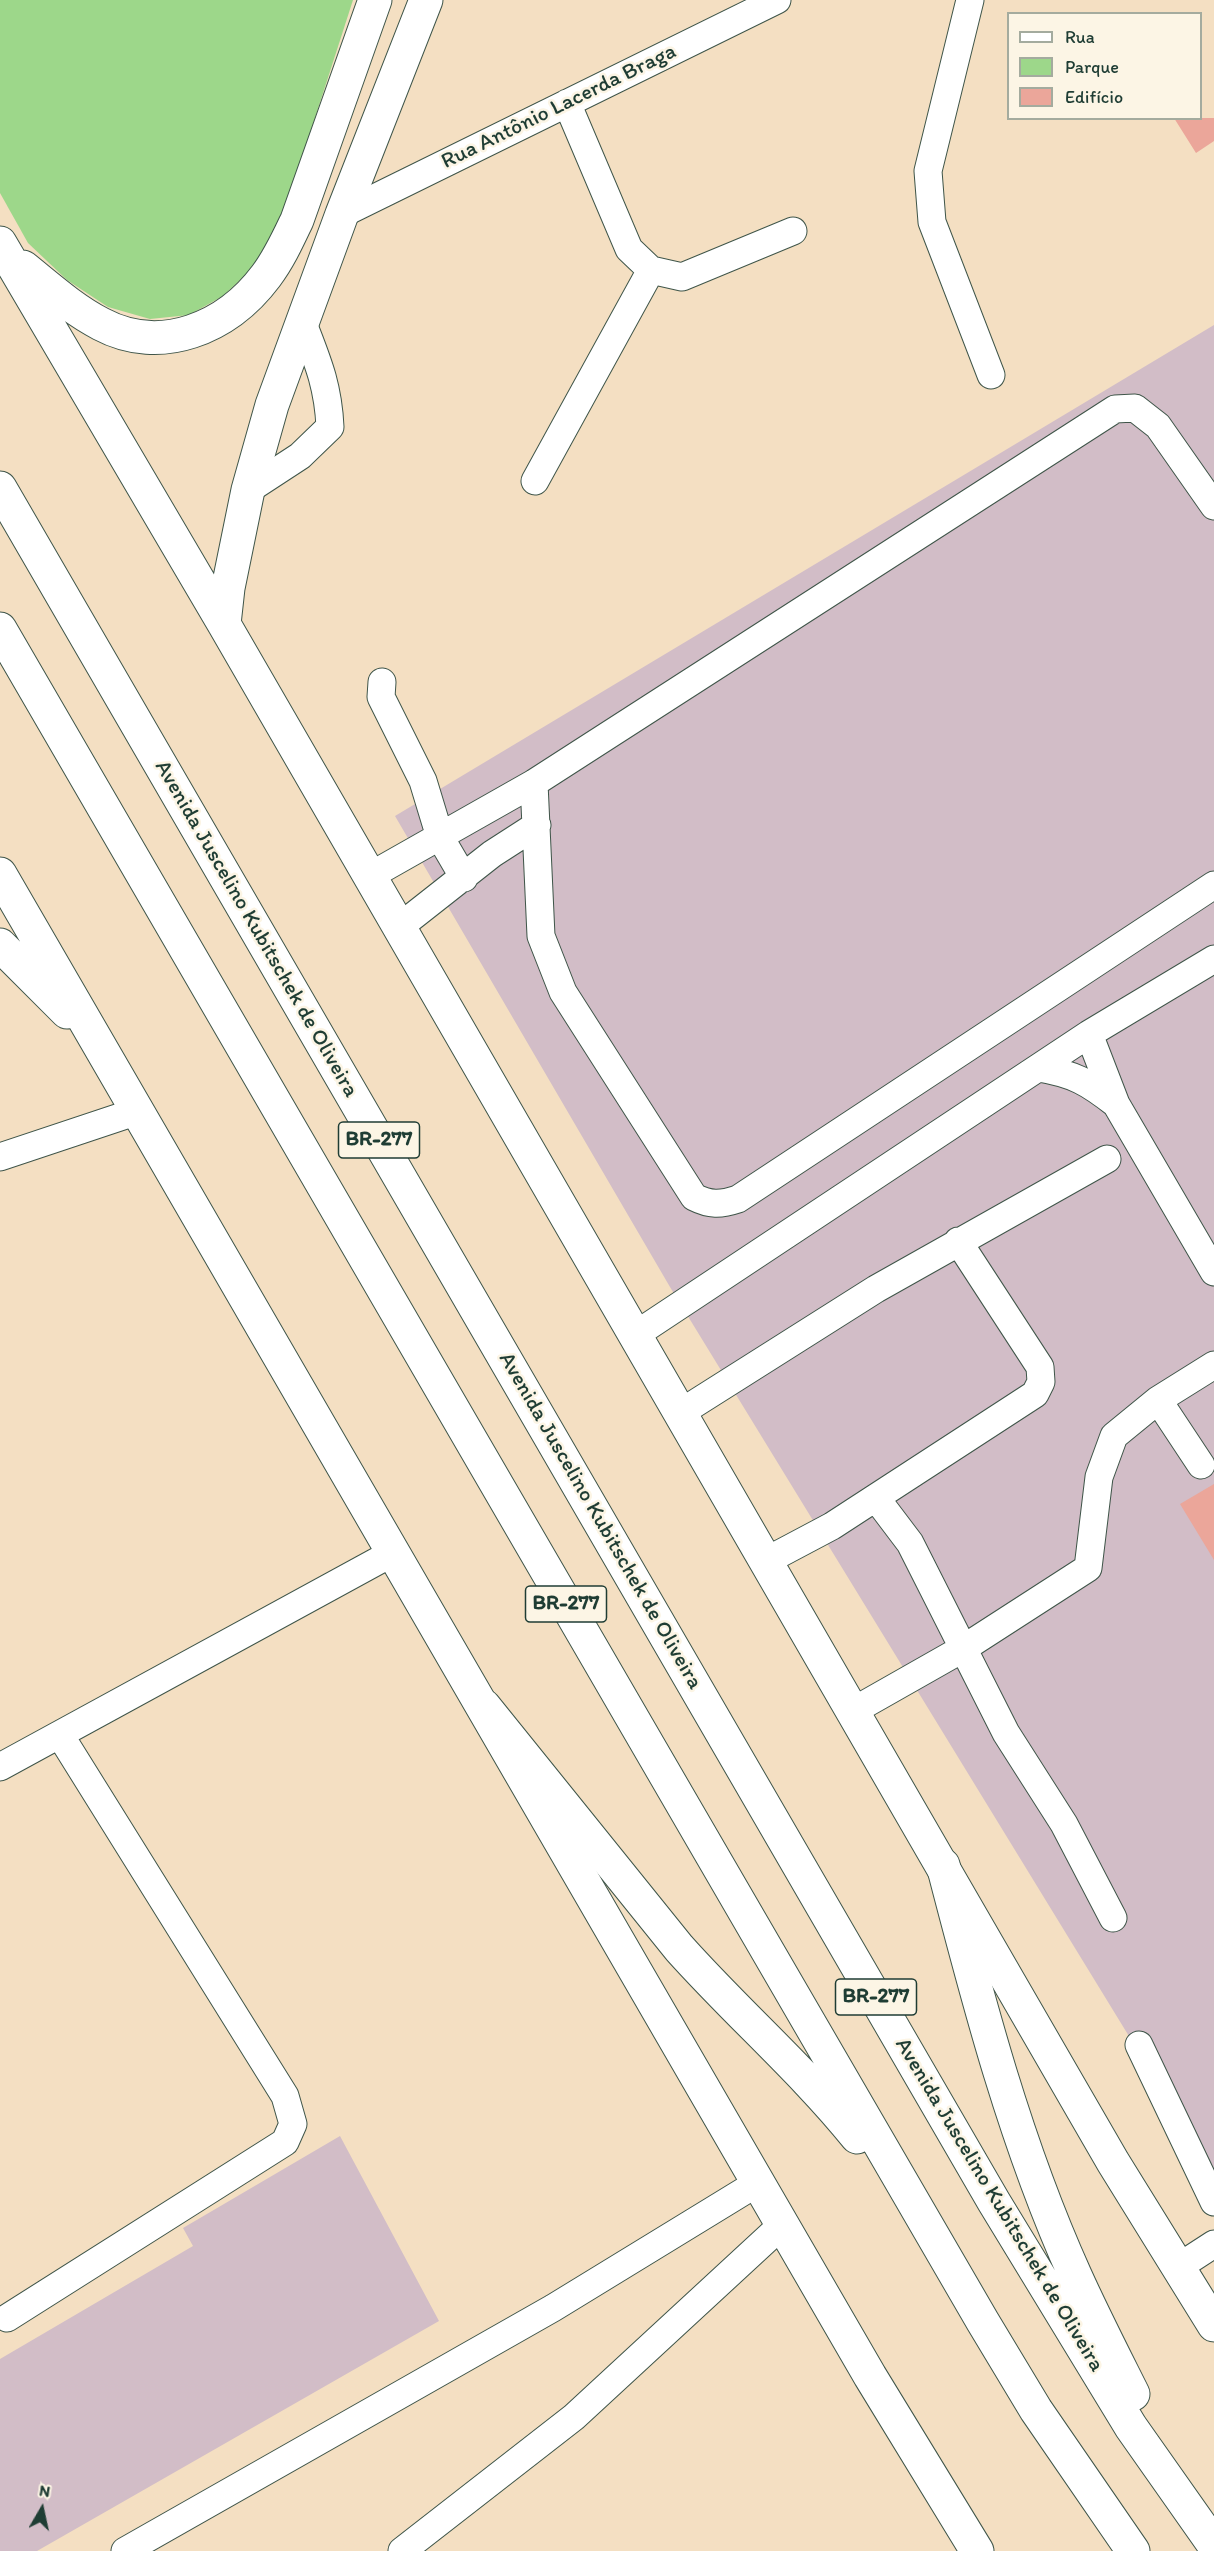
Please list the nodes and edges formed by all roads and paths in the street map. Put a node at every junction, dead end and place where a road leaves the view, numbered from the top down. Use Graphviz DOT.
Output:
graph roads {
  1 [pos="375,0"];
  2 [pos="426,0"];
  3 [pos="970,0"];
  4 [pos="768,2"];
  5 [pos="567,103"];
  6 [pos="342,214"];
  7 [pos="793,231"];
  8 [pos="3,249"];
  9 [pos="651,270"];
  10 [pos="302,321"];
  11 [pos="991,375"];
  12 [pos="535,482"];
  13 [pos="0,488"];
  14 [pos="248,490"];
  15 [pos="1214,506"];
  16 [pos="224,624"];
  17 [pos="0,629"];
  18 [pos="382,682"];
  19 [pos="534,783"];
  20 [pos="537,825"];
  21 [pos="440,837"];
  22 [pos="0,874"];
  23 [pos="368,877"];
  24 [pos="464,878"];
  25 [pos="1214,885"];
  26 [pos="398,928"];
  27 [pos="0,945"];
  28 [pos="1214,959"];
  29 [pos="1089,1034"];
  30 [pos="100,1045"];
  31 [pos="1039,1068"];
  32 [pos="1116,1104"];
  33 [pos="138,1111"];
  34 [pos="0,1157"];
  35 [pos="1107,1159"];
  36 [pos="958,1241"];
  37 [pos="1214,1272"];
  38 [pos="635,1335"];
  39 [pos="1214,1365"];
  40 [pos="1158,1400"];
  41 [pos="680,1413"];
  42 [pos="1201,1465"];
  43 [pos="876,1498"];
  44 [pos="394,1551"];
  45 [pos="766,1561"];
  46 [pos="964,1648"];
  47 [pos="484,1706"];
  48 [pos="853,1711"];
  49 [pos="60,1735"];
  50 [pos="0,1767"];
  51 [pos="943,1865"];
  52 [pos="1113,1918"];
  53 [pos="1139,2045"];
  54 [pos="759,2182"];
  55 [pos="1214,2202"];
  56 [pos="921,2214"];
  57 [pos="783,2224"];
  58 [pos="1214,2244"];
  59 [pos="1177,2268"];
  60 [pos="7,2318"];
  61 [pos="1214,2325"];
  62 [pos="1193,2516"];
  63 [pos="1214,2545"];
  64 [pos="125,2551"];
  65 [pos="402,2551"];
  66 [pos="977,2551"];
  67 [pos="1133,2551"];
  1 -- 8 [label="main road"];
  2 -- 6 [label="main road"];
  3 -- 11 [label="street"];
  4 -- 5 [label="street, Rua Antônio Lacerda Braga"];
  5 -- 6 [label="street, Rua Antônio Lacerda Braga"];
  5 -- 9 [label="street"];
  6 -- 10 [label="main road"];
  7 -- 9 [label="street"];
  8 -- 16 [label="main road"];
  9 -- 12 [label="street"];
  10 -- 14 [label="main road"];
  10 -- 14 [label="street"];
  13 -- 62 [label="main road, Avenida Juscelino Kubitschek de Oliveira / BR-277"];
  14 -- 16 [label="main road"];
  15 -- 19 [label="street"];
  16 -- 23 [label="main road"];
  17 -- 56 [label="main road, BR-277"];
  18 -- 21 [label="street"];
  19 -- 20 [label="street"];
  19 -- 21 [label="street"];
  20 -- 24 [label="street"];
  20 -- 25 [label="street"];
  21 -- 23 [label="street"];
  21 -- 24 [label="street"];
  22 -- 30 [label="main road"];
  23 -- 26 [label="main road"];
  24 -- 26 [label="street"];
  26 -- 38 [label="main road"];
  27 -- 30 [label="main road"];
  28 -- 29 [label="street"];
  29 -- 31 [label="street"];
  29 -- 32 [label="street"];
  30 -- 33 [label="main road"];
  31 -- 32 [label="street"];
  31 -- 38 [label="street"];
  32 -- 37 [label="street"];
  33 -- 34 [label="street"];
  33 -- 44 [label="main road"];
  35 -- 36 [label="street"];
  36 -- 41 [label="street"];
  36 -- 43 [label="street"];
  38 -- 41 [label="main road"];
  39 -- 40 [label="street"];
  40 -- 42 [label="street"];
  40 -- 46 [label="street"];
  41 -- 45 [label="main road"];
  43 -- 45 [label="street"];
  43 -- 46 [label="street"];
  44 -- 47 [label="main road"];
  44 -- 49 [label="street"];
  45 -- 48 [label="main road"];
  46 -- 48 [label="street"];
  46 -- 52 [label="street"];
  47 -- 54 [label="main road"];
  47 -- 56 [label="main road"];
  48 -- 51 [label="main road"];
  49 -- 50 [label="street"];
  49 -- 60 [label="street"];
  51 -- 59 [label="main road"];
  51 -- 62 [label="main road"];
  53 -- 55 [label="street"];
  54 -- 57 [label="main road"];
  54 -- 64 [label="street"];
  56 -- 67 [label="main road, BR-277"];
  57 -- 65 [label="street"];
  57 -- 66 [label="main road"];
  58 -- 59 [label="street"];
  59 -- 61 [label="main road"];
  62 -- 63 [label="main road, Avenida Juscelino Kubitschek de Oliveira / BR-277"];
}
